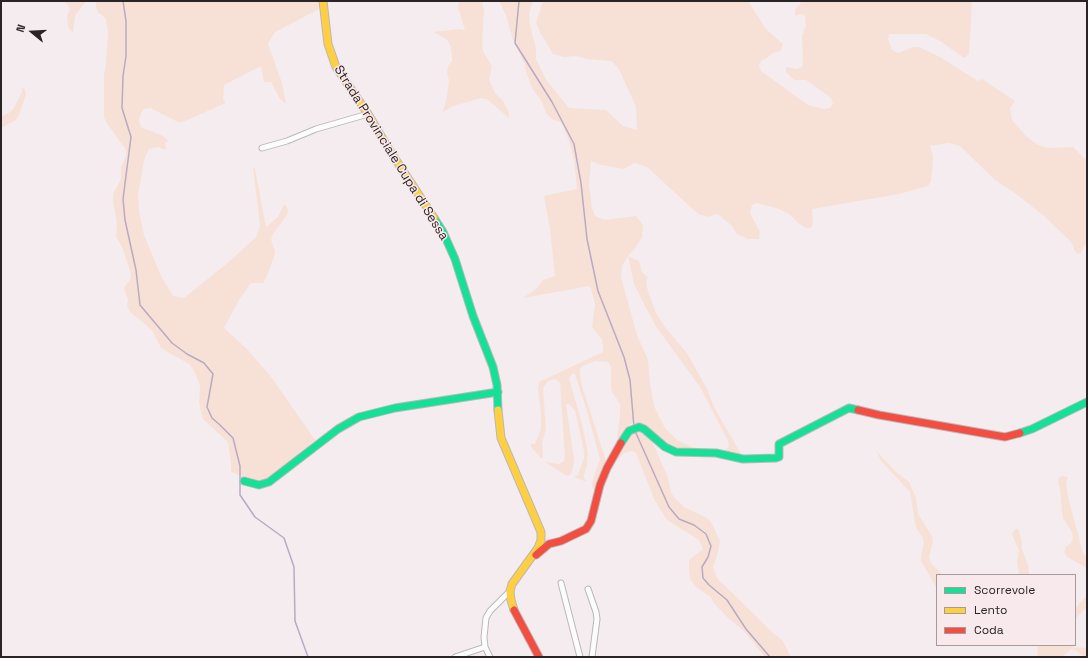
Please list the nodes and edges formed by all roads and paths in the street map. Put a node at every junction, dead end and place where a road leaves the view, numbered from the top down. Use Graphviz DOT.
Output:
graph roads {
  1 [pos="323,1"];
  2 [pos="368,114"];
  3 [pos="262,148"];
  4 [pos="498,392"];
  5 [pos="1087,402"];
  6 [pos="244,481"];
  7 [pos="533,556"];
  8 [pos="561,583"];
  9 [pos="588,589"];
  10 [pos="510,591"];
  11 [pos="486,647"];
  12 [pos="455,657"];
  13 [pos="490,657"];
  14 [pos="539,657"];
  15 [pos="580,657"];
  16 [pos="592,657"];
  1 -- 2 [label="street, Strada Provinciale Cupa di Sessa"];
  2 -- 3 [label="street"];
  2 -- 4 [label="street, Strada Provinciale Cupa di Sessa"];
  4 -- 6 [label="street"];
  4 -- 7 [label="street, Strada Provinciale Cupa di Sessa"];
  5 -- 7 [label="street"];
  7 -- 10 [label="street, Strada Provinciale Cupa di Sessa"];
  8 -- 15 [label="street"];
  9 -- 16 [label="street"];
  10 -- 11 [label="street"];
  10 -- 14 [label="street"];
  11 -- 12 [label="street"];
  11 -- 13 [label="street"];
}
